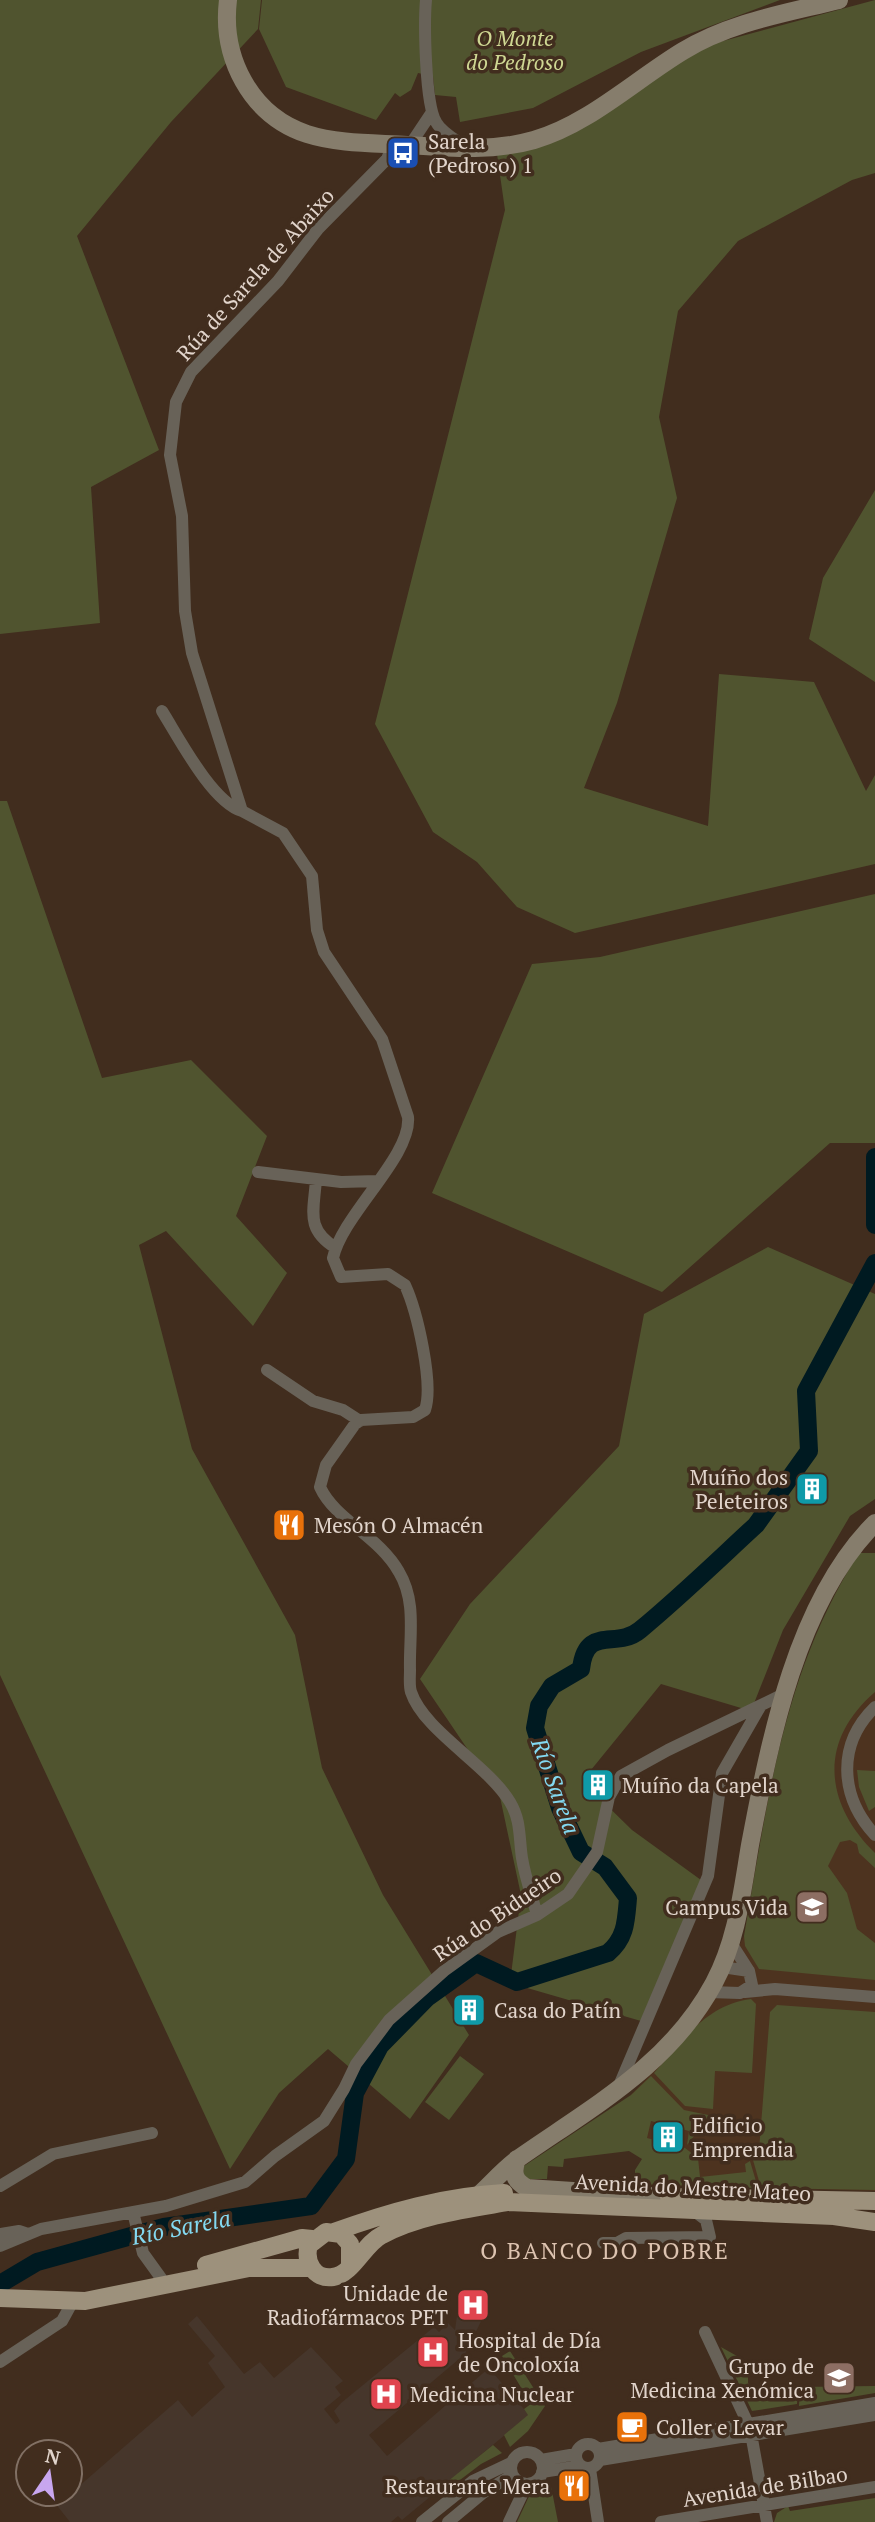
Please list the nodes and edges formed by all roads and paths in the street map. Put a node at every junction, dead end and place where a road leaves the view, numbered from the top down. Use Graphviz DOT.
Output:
graph roads {
  1 [pos="228,0"];
  2 [pos="426,0"];
  3 [pos="839,0"];
  4 [pos="432,112"];
  5 [pos="401,145"];
  6 [pos="469,149"];
  7 [pos="162,711"];
  8 [pos="242,811"];
  9 [pos="258,1172"];
  10 [pos="316,1179"];
  11 [pos="377,1181"];
  12 [pos="336,1248"];
  13 [pos="267,1370"];
  14 [pos="360,1421"];
  15 [pos="875,1522"];
  16 [pos="784,1694"];
  17 [pos="761,1706"];
  18 [pos="875,1707"];
  19 [pos="875,1835"];
  20 [pos="537,1915"];
  21 [pos="731,1943"];
  22 [pos="722,1967"];
  23 [pos="750,1973"];
  24 [pos="775,1989"];
  25 [pos="709,1992"];
  26 [pos="746,1992"];
  27 [pos="875,1997"];
  28 [pos="618,2093"];
  29 [pos="152,2133"];
  30 [pos="517,2159"];
  31 [pos="0,2186"];
  32 [pos="478,2194"];
  33 [pos="513,2197"];
  34 [pos="665,2197"];
  35 [pos="875,2201"];
  36 [pos="428,2204"];
  37 [pos="693,2210"];
  38 [pos="750,2213"];
  39 [pos="133,2216"];
  40 [pos="875,2222"];
  41 [pos="710,2231"];
  42 [pos="334,2232"];
  43 [pos="0,2234"];
  44 [pos="29,2234"];
  45 [pos="381,2235"];
  46 [pos="313,2239"];
  47 [pos="603,2243"];
  48 [pos="0,2246"];
  49 [pos="350,2264"];
  50 [pos="311,2268"];
  51 [pos="161,2278"];
  52 [pos="2,2298"];
  53 [pos="79,2301"];
  54 [pos="705,2332"];
  55 [pos="0,2362"];
  56 [pos="875,2403"];
  57 [pos="875,2415"];
  58 [pos="751,2430"];
  59 [pos="599,2454"];
  60 [pos="582,2463"];
  61 [pos="541,2466"];
  62 [pos="512,2469"];
  63 [pos="527,2484"];
  64 [pos="875,2487"];
  65 [pos="764,2505"];
  66 [pos="686,2520"];
  67 [pos="422,2522"];
  68 [pos="448,2522"];
  69 [pos="509,2522"];
  70 [pos="598,2522"];
  71 [pos="661,2522"];
  72 [pos="767,2522"];
  1 -- 5 [label="street"];
  2 -- 4 [label="street"];
  3 -- 6 [label="street"];
  4 -- 5 [label="street, Rúa de Sarela de Abaixo"];
  4 -- 6 [label="street"];
  5 -- 6 [label="street"];
  5 -- 8 [label="street, Rúa de Sarela de Abaixo"];
  7 -- 8 [label="street"];
  8 -- 11 [label="street"];
  9 -- 10 [label="street"];
  10 -- 11 [label="street"];
  10 -- 12 [label="street"];
  11 -- 12 [label="street"];
  12 -- 14 [label="street"];
  13 -- 14 [label="street"];
  14 -- 20 [label="street"];
  15 -- 16 [label="street"];
  16 -- 17 [label="street, Rúa do Bidueiro"];
  16 -- 21 [label="street"];
  17 -- 20 [label="street, Rúa do Bidueiro"];
  17 -- 28 [label="street"];
  18 -- 19 [label="street"];
  20 -- 39 [label="street, Rúa do Bidueiro"];
  21 -- 22 [label="street"];
  21 -- 23 [label="street"];
  22 -- 23 [label="street"];
  22 -- 25 [label="street"];
  23 -- 24 [label="street"];
  23 -- 26 [label="street"];
  24 -- 26 [label="street"];
  24 -- 27 [label="street"];
  25 -- 26 [label="street"];
  25 -- 28 [label="street"];
  28 -- 30 [label="street"];
  29 -- 31 [label="street"];
  30 -- 32 [label="street"];
  30 -- 34 [label="street"];
  30 -- 36 [label="street"];
  32 -- 33 [label="main road"];
  32 -- 36 [label="main road"];
  32 -- 45 [label="street"];
  33 -- 34 [label="main road, Avenida do Mestre Mateo"];
  33 -- 37 [label="main road, Avenida do Mestre Mateo"];
  33 -- 45 [label="main road"];
  34 -- 35 [label="main road, Avenida do Mestre Mateo"];
  36 -- 42 [label="main road"];
  37 -- 38 [label="main road, Avenida do Mestre Mateo"];
  37 -- 41 [label="street"];
  38 -- 40 [label="main road, Avenida do Mestre Mateo"];
  38 -- 41 [label="street"];
  39 -- 44 [label="street, Rúa do Bidueiro"];
  39 -- 51 [label="street"];
  41 -- 47 [label="street"];
  42 -- 46 [label="main road"];
  42 -- 49 [label="main road"];
  43 -- 44 [label="street"];
  44 -- 48 [label="street"];
  45 -- 49 [label="main road"];
  46 -- 50 [label="main road"];
  46 -- 51 [label="main road"];
  49 -- 50 [label="main road"];
  50 -- 53 [label="main road"];
  51 -- 53 [label="main road"];
  52 -- 53 [label="main road"];
  53 -- 55 [label="street"];
  54 -- 58 [label="street"];
  56 -- 58 [label="street"];
  57 -- 58 [label="street"];
  58 -- 59 [label="street"];
  58 -- 65 [label="street"];
  59 -- 60 [label="street"];
  59 -- 60 [label="street"];
  60 -- 61 [label="street"];
  60 -- 70 [label="street"];
  61 -- 62 [label="street"];
  61 -- 63 [label="street"];
  62 -- 63 [label="street"];
  62 -- 67 [label="street"];
  62 -- 68 [label="street"];
  63 -- 69 [label="street"];
  64 -- 65 [label="street, Avenida de Bilbao"];
  65 -- 66 [label="street, Avenida de Bilbao"];
  65 -- 72 [label="street"];
  66 -- 71 [label="street, Avenida de Bilbao"];
}
